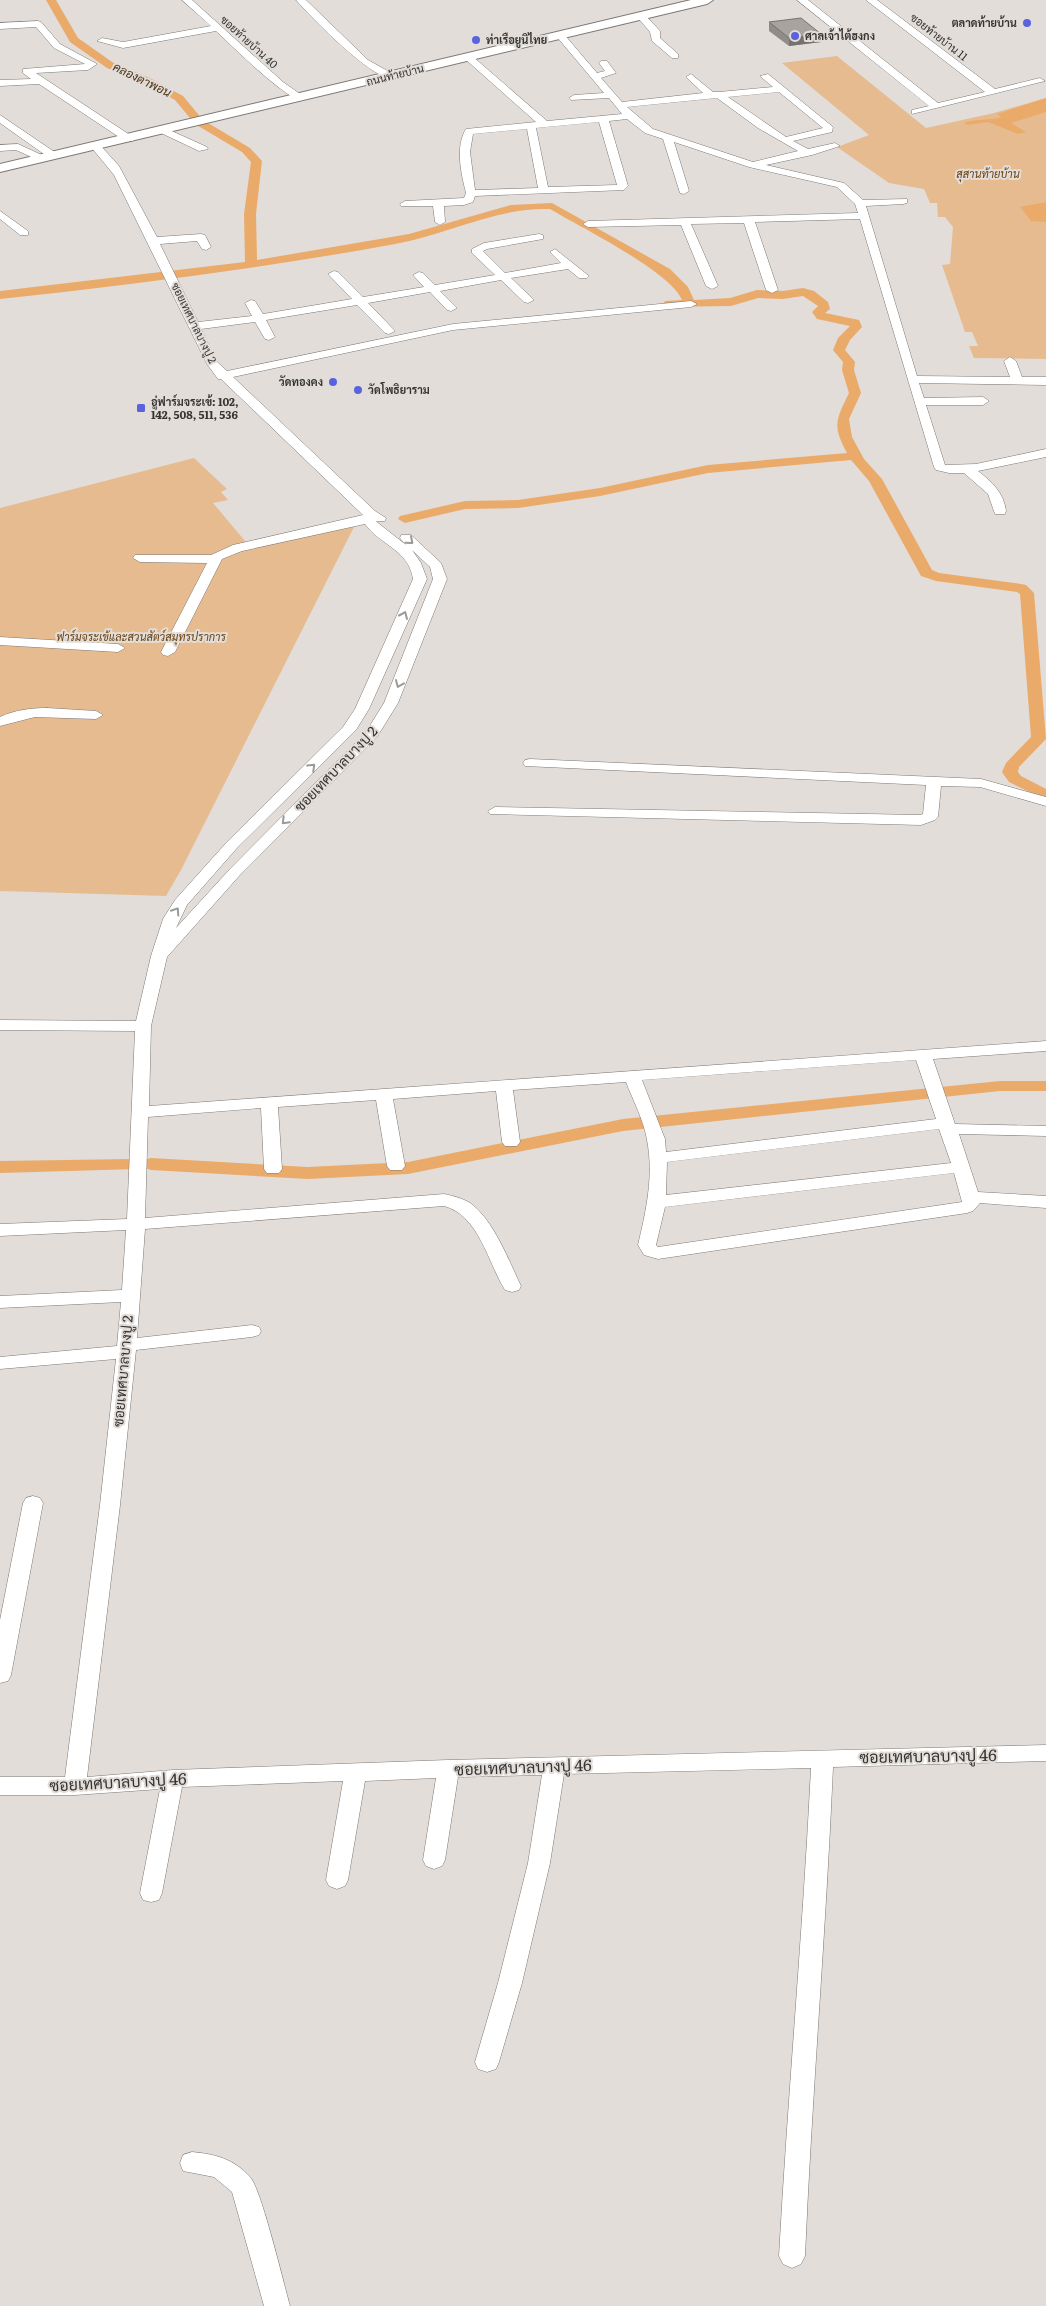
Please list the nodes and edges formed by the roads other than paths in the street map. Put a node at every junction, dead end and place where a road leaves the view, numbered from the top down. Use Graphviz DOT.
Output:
graph roads {
  1 [pos="187,0"];
  2 [pos="301,0"];
  3 [pos="707,0"];
  4 [pos="802,0"];
  5 [pos="871,0"];
  6 [pos="641,16"];
  7 [pos="911,17"];
  8 [pos="896,18"];
  9 [pos="0,26"];
  10 [pos="216,28"];
  11 [pos="560,35"];
  12 [pos="102,41"];
  13 [pos="675,56"];
  14 [pos="468,57"];
  15 [pos="604,63"];
  16 [pos="390,76"];
  17 [pos="595,76"];
  18 [pos="765,76"];
  19 [pos="691,77"];
  20 [pos="41,81"];
  21 [pos="1040,81"];
  22 [pos="0,82"];
  23 [pos="782,89"];
  24 [pos="992,92"];
  25 [pos="610,94"];
  26 [pos="715,95"];
  27 [pos="300,98"];
  28 [pos="574,98"];
  29 [pos="619,105"];
  30 [pos="935,106"];
  31 [pos="915,112"];
  32 [pos="629,116"];
  33 [pos="0,118"];
  34 [pos="603,119"];
  35 [pos="546,124"];
  36 [pos="531,126"];
  37 [pos="165,131"];
  38 [pos="667,137"];
  39 [pos="129,139"];
  40 [pos="784,140"];
  41 [pos="836,146"];
  42 [pos="0,148"];
  43 [pos="90,148"];
  44 [pos="203,149"];
  45 [pos="808,153"];
  46 [pos="46,156"];
  47 [pos="753,165"];
  48 [pos="3,166"];
  49 [pos="544,191"];
  50 [pos="684,191"];
  51 [pos="470,193"];
  52 [pos="903,201"];
  53 [pos="438,203"];
  54 [pos="860,203"];
  55 [pos="405,204"];
  56 [pos="676,206"];
  57 [pos="0,214"];
  58 [pos="865,216"];
  59 [pos="750,220"];
  60 [pos="440,222"];
  61 [pos="683,222"];
  62 [pos="588,224"];
  63 [pos="24,233"];
  64 [pos="539,237"];
  65 [pos="153,240"];
  66 [pos="206,247"];
  67 [pos="555,252"];
  68 [pos="570,265"];
  69 [pos="334,274"];
  70 [pos="419,275"];
  71 [pos="503,276"];
  72 [pos="583,276"];
  73 [pos="712,286"];
  74 [pos="431,288"];
  75 [pos="772,290"];
  76 [pos="360,300"];
  77 [pos="528,300"];
  78 [pos="252,304"];
  79 [pos="691,304"];
  80 [pos="451,308"];
  81 [pos="260,318"];
  82 [pos="195,326"];
  83 [pos="389,331"];
  84 [pos="269,337"];
  85 [pos="1010,361"];
  86 [pos="222,376"];
  87 [pos="912,379"];
  88 [pos="1018,381"];
  89 [pos="1046,381"];
  90 [pos="983,401"];
  91 [pos="919,402"];
  92 [pos="1046,453"];
  93 [pos="967,469"];
  94 [pos="1000,510"];
  95 [pos="369,517"];
  96 [pos="140,558"];
  97 [pos="213,559"];
  98 [pos="0,641"];
  99 [pos="118,648"];
  100 [pos="168,652"];
  101 [pos="96,715"];
  102 [pos="0,722"];
  103 [pos="530,763"];
  104 [pos="934,781"];
  105 [pos="1046,802"];
  106 [pos="495,811"];
  107 [pos="159,956"];
  108 [pos="0,1025"];
  109 [pos="143,1026"];
  110 [pos="1046,1046"];
  111 [pos="923,1055"];
  112 [pos="632,1076"];
  113 [pos="504,1086"];
  114 [pos="384,1094"];
  115 [pos="269,1103"];
  116 [pos="139,1112"];
  117 [pos="947,1126"];
  118 [pos="1046,1131"];
  119 [pos="511,1142"];
  120 [pos="658,1158"];
  121 [pos="396,1166"];
  122 [pos="960,1167"];
  123 [pos="273,1169"];
  124 [pos="971,1197"];
  125 [pos="657,1202"];
  126 [pos="1046,1202"];
  127 [pos="136,1224"];
  128 [pos="0,1230"];
  129 [pos="512,1286"];
  130 [pos="129,1296"];
  131 [pos="0,1302"];
  132 [pos="252,1331"];
  133 [pos="126,1348"];
  134 [pos="0,1364"];
  135 [pos="34,1503"];
  136 [pos="0,1675"];
  137 [pos="1046,1753"];
  138 [pos="822,1758"];
  139 [pos="554,1766"];
  140 [pos="448,1769"];
  141 [pos="355,1773"];
  142 [pos="173,1779"];
  143 [pos="0,1786"];
  144 [pos="75,1786"];
  145 [pos="434,1860"];
  146 [pos="337,1880"];
  147 [pos="151,1893"];
  148 [pos="487,2062"];
  149 [pos="192,2164"];
  150 [pos="792,2256"];
  151 [pos="277,2306"];
  1 -- 10 [label="street, ซอยท้ายบ้าน 40"];
  2 -- 16 [label="street"];
  3 -- 6 [label="street, ถนนท้ายบ้าน"];
  4 -- 30 [label="street"];
  5 -- 8 [label="street, ซอยท้ายบ้าน 11"];
  6 -- 11 [label="street, ถนนท้ายบ้าน"];
  6 -- 13 [label="street"];
  7 -- 8 [label="street"];
  8 -- 24 [label="street, ซอยท้ายบ้าน 11"];
  9 -- 20 [label="street"];
  10 -- 12 [label="street"];
  10 -- 27 [label="street, ซอยท้ายบ้าน 40"];
  11 -- 14 [label="street, ถนนท้ายบ้าน"];
  11 -- 17 [label="street"];
  14 -- 16 [label="street, ถนนท้ายบ้าน"];
  14 -- 35 [label="street"];
  15 -- 17 [label="street"];
  16 -- 27 [label="street, ถนนท้ายบ้าน"];
  17 -- 25 [label="street"];
  18 -- 23 [label="street"];
  19 -- 26 [label="street"];
  20 -- 22 [label="street"];
  20 -- 39 [label="street"];
  21 -- 24 [label="street"];
  23 -- 26 [label="street"];
  23 -- 40 [label="street"];
  24 -- 30 [label="street"];
  25 -- 28 [label="street"];
  25 -- 29 [label="street"];
  26 -- 29 [label="street"];
  26 -- 40 [label="street"];
  27 -- 37 [label="street, ถนนท้ายบ้าน"];
  29 -- 32 [label="street"];
  30 -- 31 [label="street"];
  32 -- 34 [label="street"];
  32 -- 38 [label="street"];
  33 -- 46 [label="street"];
  34 -- 35 [label="street"];
  34 -- 49 [label="street"];
  35 -- 36 [label="street"];
  36 -- 49 [label="street"];
  36 -- 51 [label="street"];
  37 -- 39 [label="street, ถนนท้ายบ้าน"];
  37 -- 44 [label="street"];
  38 -- 47 [label="street"];
  38 -- 50 [label="street"];
  39 -- 43 [label="street, ถนนท้ายบ้าน"];
  40 -- 45 [label="street"];
  41 -- 45 [label="street"];
  42 -- 46 [label="street"];
  43 -- 46 [label="street, ถนนท้ายบ้าน"];
  43 -- 48 [label="street, ถนนท้ายบ้าน"];
  43 -- 65 [label="street, ซอยเทศบาลบางปู 2"];
  45 -- 47 [label="street"];
  46 -- 48 [label="street, ถนนท้ายบ้าน"];
  47 -- 54 [label="street"];
  49 -- 51 [label="street"];
  51 -- 53 [label="street"];
  52 -- 54 [label="street"];
  53 -- 55 [label="street"];
  53 -- 60 [label="street"];
  54 -- 58 [label="street"];
  56 -- 61 [label="street"];
  57 -- 63 [label="street"];
  58 -- 59 [label="street"];
  58 -- 87 [label="street"];
  59 -- 61 [label="street"];
  59 -- 75 [label="street"];
  61 -- 62 [label="street"];
  61 -- 73 [label="street"];
  64 -- 71 [label="street"];
  65 -- 66 [label="street"];
  65 -- 82 [label="street, ซอยเทศบาลบางปู 2"];
  67 -- 68 [label="street"];
  68 -- 71 [label="street"];
  68 -- 72 [label="street"];
  69 -- 76 [label="street"];
  70 -- 74 [label="street"];
  71 -- 74 [label="street"];
  71 -- 77 [label="street"];
  74 -- 76 [label="street"];
  74 -- 80 [label="street"];
  76 -- 81 [label="street"];
  76 -- 83 [label="street"];
  78 -- 81 [label="street"];
  79 -- 86 [label="street"];
  81 -- 82 [label="street"];
  81 -- 84 [label="street"];
  82 -- 86 [label="street, ซอยเทศบาลบางปู 2"];
  85 -- 88 [label="street"];
  86 -- 95 [label="street, ซอยเทศบาลบางปู 2"];
  87 -- 88 [label="street"];
  87 -- 91 [label="street"];
  88 -- 89 [label="street"];
  90 -- 91 [label="street"];
  91 -- 93 [label="street"];
  92 -- 93 [label="street"];
  93 -- 94 [label="street"];
  95 -- 97 [label="street"];
  107 -- 95 [label="street, ซอยเทศบาลบางปู 2, one-way"];
  95 -- 107 [label="street, ซอยเทศบาลบางปู 2, one-way"];
  96 -- 97 [label="street"];
  97 -- 100 [label="street"];
  98 -- 99 [label="street"];
  101 -- 102 [label="street"];
  103 -- 104 [label="street"];
  104 -- 105 [label="street"];
  104 -- 106 [label="street"];
  107 -- 109 [label="street, ซอยเทศบาลบางปู 2"];
  108 -- 109 [label="street"];
  109 -- 116 [label="street, ซอยเทศบาลบางปู 2"];
  110 -- 111 [label="street"];
  111 -- 112 [label="street"];
  111 -- 117 [label="street"];
  112 -- 113 [label="street"];
  112 -- 120 [label="street"];
  113 -- 114 [label="street"];
  113 -- 119 [label="street"];
  114 -- 115 [label="street"];
  114 -- 121 [label="street"];
  115 -- 116 [label="street"];
  115 -- 123 [label="street"];
  116 -- 127 [label="street, ซอยเทศบาลบางปู 2"];
  117 -- 118 [label="street"];
  117 -- 120 [label="street"];
  117 -- 122 [label="street"];
  120 -- 125 [label="street"];
  122 -- 124 [label="street"];
  122 -- 125 [label="street"];
  124 -- 125 [label="street"];
  124 -- 126 [label="street"];
  127 -- 128 [label="street"];
  127 -- 129 [label="street"];
  127 -- 130 [label="street, ซอยเทศบาลบางปู 2"];
  130 -- 131 [label="street"];
  130 -- 133 [label="street, ซอยเทศบาลบางปู 2"];
  132 -- 133 [label="street"];
  133 -- 134 [label="street"];
  133 -- 144 [label="street, ซอยเทศบาลบางปู 2"];
  135 -- 136 [label="street"];
  137 -- 138 [label="street, ซอยเทศบาลบางปู 46"];
  138 -- 139 [label="street, ซอยเทศบาลบางปู 46"];
  138 -- 150 [label="street"];
  139 -- 140 [label="street, ซอยเทศบาลบางปู 46"];
  139 -- 148 [label="street"];
  140 -- 141 [label="street, ซอยเทศบาลบางปู 46"];
  140 -- 145 [label="street"];
  141 -- 142 [label="street, ซอยเทศบาลบางปู 46"];
  141 -- 146 [label="street"];
  142 -- 144 [label="street, ซอยเทศบาลบางปู 46"];
  142 -- 147 [label="street"];
  143 -- 144 [label="street, ซอยเทศบาลบางปู 46"];
  149 -- 151 [label="street"];
}
